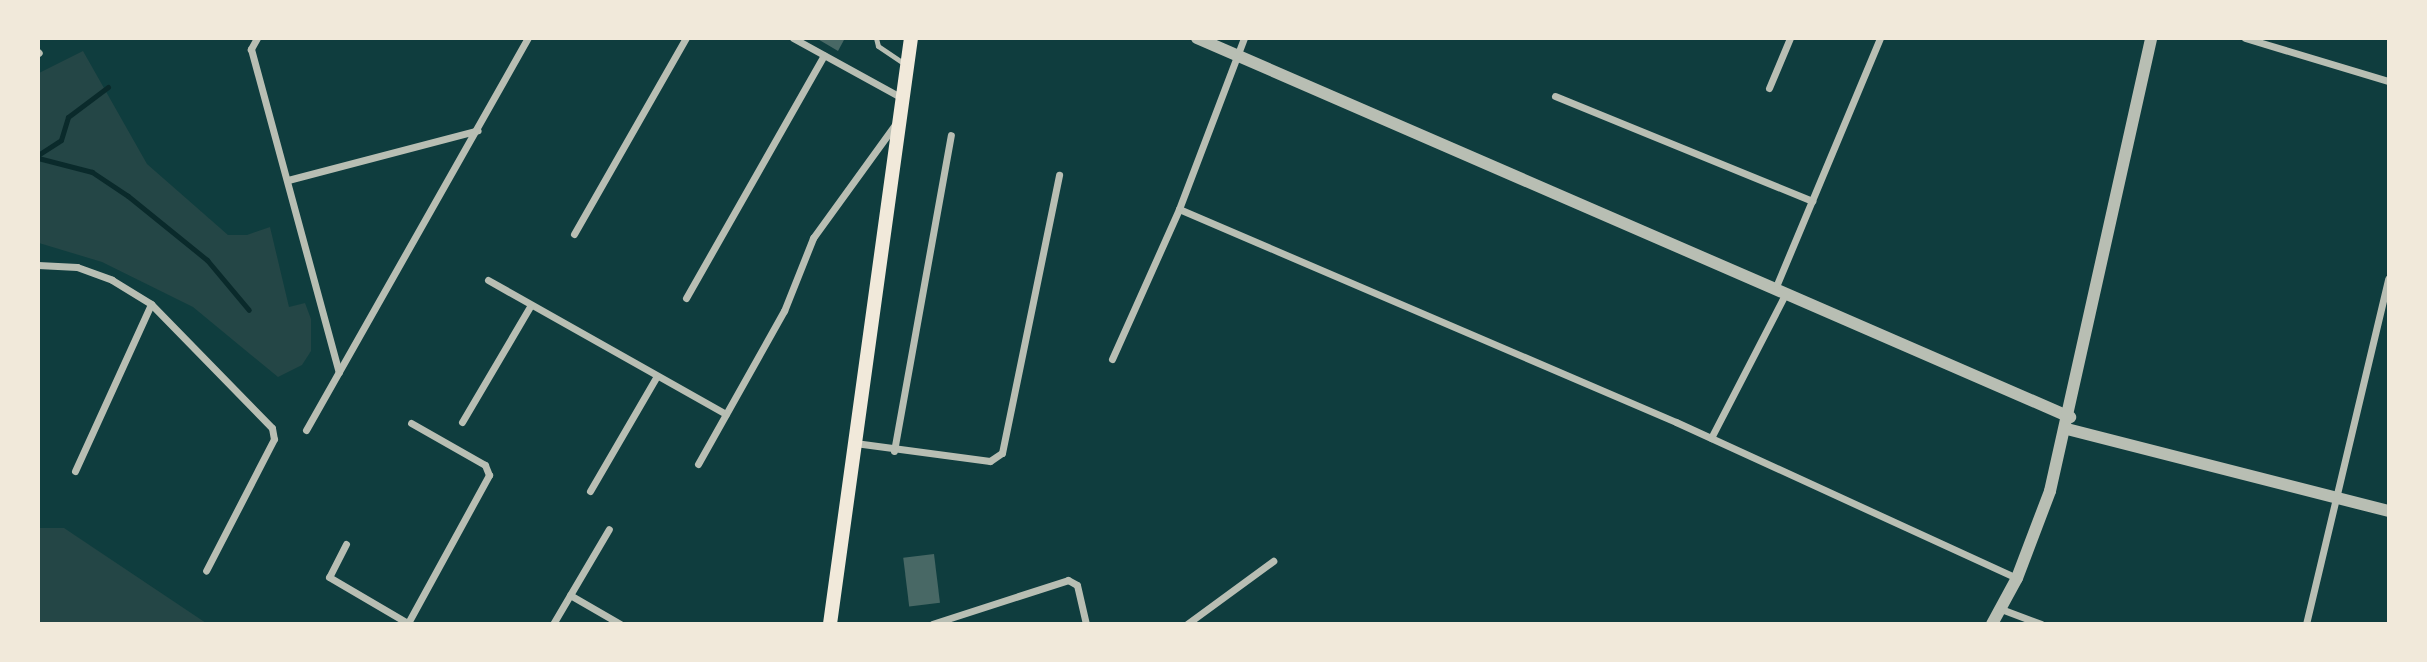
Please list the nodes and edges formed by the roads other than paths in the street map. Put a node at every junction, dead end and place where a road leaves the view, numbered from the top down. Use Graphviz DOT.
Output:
graph roads {
  1 [pos="257,38"];
  2 [pos="528,38"];
  3 [pos="687,38"];
  4 [pos="793,38"];
  5 [pos="876,38"];
  6 [pos="911,38"];
  7 [pos="1197,38"];
  8 [pos="1244,38"];
  9 [pos="1790,38"];
  10 [pos="1880,38"];
  11 [pos="2151,38"];
  12 [pos="2245,38"];
  13 [pos="824,55"];
  14 [pos="1236,56"];
  15 [pos="907,65"];
  16 [pos="2389,81"];
  17 [pos="1769,88"];
  18 [pos="1555,96"];
  19 [pos="903,98"];
  20 [pos="900,118"];
  21 [pos="478,131"];
  22 [pos="951,135"];
  23 [pos="1059,175"];
  24 [pos="288,180"];
  25 [pos="1812,201"];
  26 [pos="1179,209"];
  27 [pos="574,234"];
  28 [pos="38,265"];
  29 [pos="2389,279"];
  30 [pos="488,281"];
  31 [pos="1780,291"];
  32 [pos="686,298"];
  33 [pos="151,303"];
  34 [pos="531,304"];
  35 [pos="1111,359"];
  36 [pos="339,372"];
  37 [pos="657,376"];
  38 [pos="726,414"];
  39 [pos="463,422"];
  40 [pos="411,423"];
  41 [pos="2069,423"];
  42 [pos="306,430"];
  43 [pos="1711,438"];
  44 [pos="855,443"];
  45 [pos="894,451"];
  46 [pos="698,464"];
  47 [pos="75,471"];
  48 [pos="590,491"];
  49 [pos="2334,498"];
  50 [pos="2389,511"];
  51 [pos="608,528"];
  52 [pos="345,544"];
  53 [pos="1273,561"];
  54 [pos="206,571"];
  55 [pos="2017,579"];
  56 [pos="570,595"];
  57 [pos="2001,609"];
  58 [pos="408,623"];
  59 [pos="553,624"];
  60 [pos="620,624"];
  61 [pos="830,624"];
  62 [pos="932,624"];
  63 [pos="1086,624"];
  64 [pos="1187,624"];
  65 [pos="1992,624"];
  66 [pos="2041,624"];
  67 [pos="2306,624"];
  1 -- 24 [label="street"];
  2 -- 21 [label="street"];
  3 -- 27 [label="street"];
  4 -- 13 [label="street"];
  5 -- 15 [label="lane"];
  6 -- 15 [label="main road"];
  7 -- 14 [label="street"];
  8 -- 14 [label="street"];
  9 -- 17 [label="street"];
  10 -- 25 [label="street"];
  11 -- 41 [label="street"];
  12 -- 16 [label="street"];
  13 -- 19 [label="street"];
  13 -- 32 [label="street"];
  14 -- 26 [label="street"];
  14 -- 31 [label="street"];
  15 -- 19 [label="main road"];
  18 -- 25 [label="street"];
  19 -- 20 [label="main road"];
  20 -- 38 [label="street"];
  20 -- 44 [label="main road"];
  21 -- 24 [label="street"];
  21 -- 36 [label="street"];
  22 -- 45 [label="street"];
  23 -- 45 [label="street"];
  24 -- 36 [label="street"];
  25 -- 31 [label="street"];
  26 -- 35 [label="street"];
  26 -- 43 [label="street"];
  28 -- 33 [label="street"];
  29 -- 49 [label="street"];
  30 -- 34 [label="street"];
  31 -- 41 [label="street"];
  31 -- 43 [label="street"];
  33 -- 47 [label="street"];
  33 -- 54 [label="street"];
  34 -- 37 [label="street"];
  34 -- 39 [label="street"];
  36 -- 42 [label="street"];
  37 -- 38 [label="street"];
  37 -- 48 [label="street"];
  38 -- 46 [label="street"];
  40 -- 58 [label="street"];
  41 -- 49 [label="street"];
  41 -- 55 [label="street"];
  43 -- 55 [label="street"];
  44 -- 45 [label="street"];
  44 -- 61 [label="main road"];
  49 -- 50 [label="street"];
  49 -- 67 [label="street"];
  51 -- 56 [label="street"];
  52 -- 58 [label="street"];
  53 -- 64 [label="street"];
  55 -- 57 [label="street"];
  56 -- 59 [label="street"];
  56 -- 60 [label="street"];
  57 -- 65 [label="street"];
  57 -- 66 [label="street"];
  62 -- 63 [label="street"];
}
